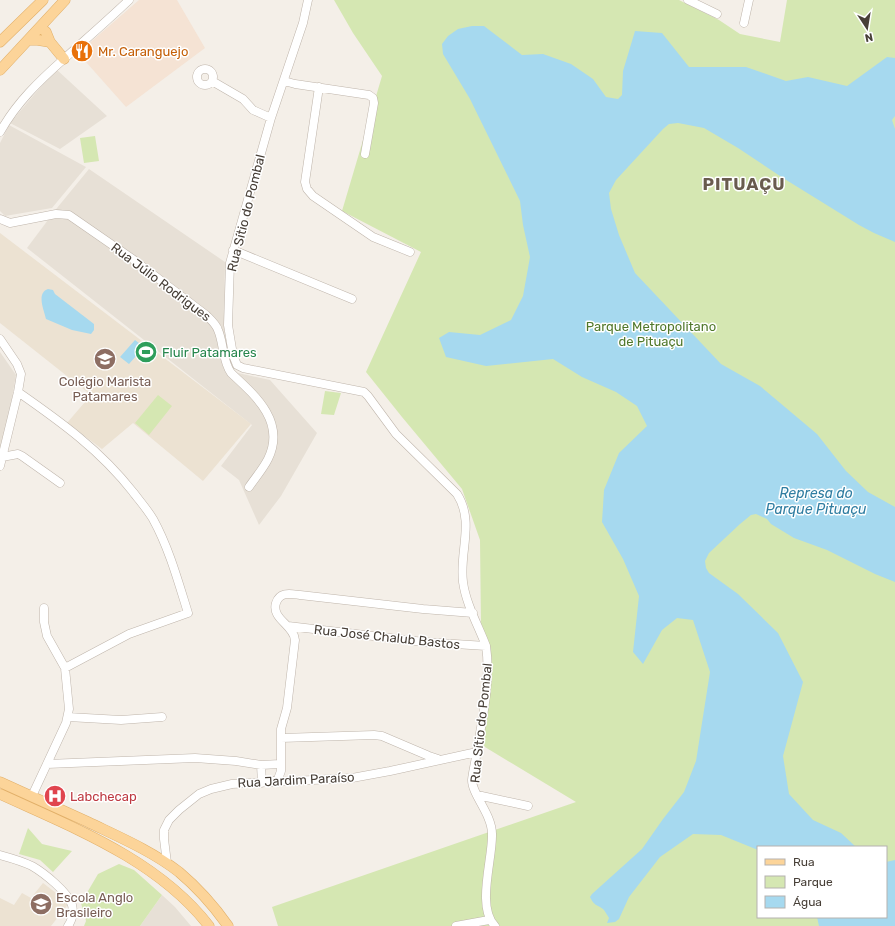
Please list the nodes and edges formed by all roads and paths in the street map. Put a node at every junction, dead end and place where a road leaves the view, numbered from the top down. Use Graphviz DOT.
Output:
graph roads {
  1 [pos="43,0"];
  2 [pos="65,0"];
  3 [pos="129,0"];
  4 [pos="308,0"];
  5 [pos="688,0"];
  6 [pos="749,0"];
  7 [pos="717,14"];
  8 [pos="744,23"];
  9 [pos="40,26"];
  10 [pos="28,40"];
  11 [pos="0,42"];
  12 [pos="50,42"];
  13 [pos="64,59"];
  14 [pos="0,70"];
  15 [pos="284,80"];
  16 [pos="212,81"];
  17 [pos="319,88"];
  18 [pos="271,118"];
  19 [pos="0,132"];
  20 [pos="365,154"];
  21 [pos="0,219"];
  22 [pos="234,250"];
  23 [pos="410,252"];
  24 [pos="352,299"];
  25 [pos="0,339"];
  26 [pos="18,392"];
  27 [pos="2,457"];
  28 [pos="0,466"];
  29 [pos="60,483"];
  30 [pos="249,488"];
  31 [pos="44,608"];
  32 [pos="473,613"];
  33 [pos="288,626"];
  34 [pos="486,646"];
  35 [pos="65,668"];
  36 [pos="68,717"];
  37 [pos="162,717"];
  38 [pos="281,738"];
  39 [pos="477,752"];
  40 [pos="441,759"];
  41 [pos="47,764"];
  42 [pos="280,764"];
  43 [pos="262,765"];
  44 [pos="274,781"];
  45 [pos="0,782"];
  46 [pos="262,783"];
  47 [pos="0,794"];
  48 [pos="478,795"];
  49 [pos="32,796"];
  50 [pos="528,806"];
  51 [pos="0,855"];
  52 [pos="167,863"];
  53 [pos="492,923"];
  54 [pos="68,926"];
  55 [pos="209,926"];
  56 [pos="228,926"];
  57 [pos="456,926"];
  1 -- 11 [label="main road"];
  2 -- 9 [label="main road"];
  3 -- 13 [label="street"];
  4 -- 15 [label="street, Rua Sítio do Pombal"];
  5 -- 7 [label="street"];
  6 -- 8 [label="street"];
  9 -- 10 [label="main road"];
  9 -- 12 [label="main road"];
  10 -- 12 [label="main road"];
  10 -- 14 [label="main road"];
  12 -- 13 [label="main road"];
  13 -- 19 [label="street"];
  15 -- 17 [label="street"];
  15 -- 18 [label="street, Rua Sítio do Pombal"];
  16 -- 18 [label="street"];
  17 -- 20 [label="street"];
  17 -- 23 [label="street"];
  18 -- 22 [label="street, Rua Sítio do Pombal"];
  21 -- 30 [label="street, Rua Júlio Rodrigues"];
  22 -- 24 [label="street"];
  22 -- 32 [label="street, Rua Sítio do Pombal"];
  25 -- 26 [label="street"];
  26 -- 27 [label="street"];
  26 -- 35 [label="street"];
  27 -- 28 [label="street"];
  27 -- 29 [label="street"];
  31 -- 35 [label="street"];
  32 -- 33 [label="street"];
  32 -- 34 [label="street, Rua Sítio do Pombal"];
  33 -- 34 [label="street, Rua José Chalub Bastos"];
  33 -- 38 [label="street"];
  34 -- 39 [label="street, Rua Sítio do Pombal"];
  35 -- 36 [label="street"];
  36 -- 37 [label="street"];
  36 -- 41 [label="street"];
  38 -- 40 [label="street"];
  38 -- 42 [label="street"];
  39 -- 40 [label="street, Rua Jardim Paraíso"];
  39 -- 48 [label="street, Rua Sítio do Pombal"];
  40 -- 44 [label="street, Rua Jardim Paraíso"];
  41 -- 43 [label="street"];
  41 -- 49 [label="street"];
  42 -- 43 [label="street"];
  42 -- 44 [label="street"];
  43 -- 46 [label="street"];
  44 -- 46 [label="street, Rua Jardim Paraíso"];
  45 -- 49 [label="main road"];
  46 -- 52 [label="street, Rua Jardim Paraíso"];
  47 -- 55 [label="main road"];
  48 -- 50 [label="street"];
  48 -- 53 [label="street, Rua Sítio do Pombal"];
  49 -- 52 [label="main road"];
  51 -- 54 [label="street"];
  52 -- 56 [label="main road"];
  53 -- 57 [label="street"];
}
